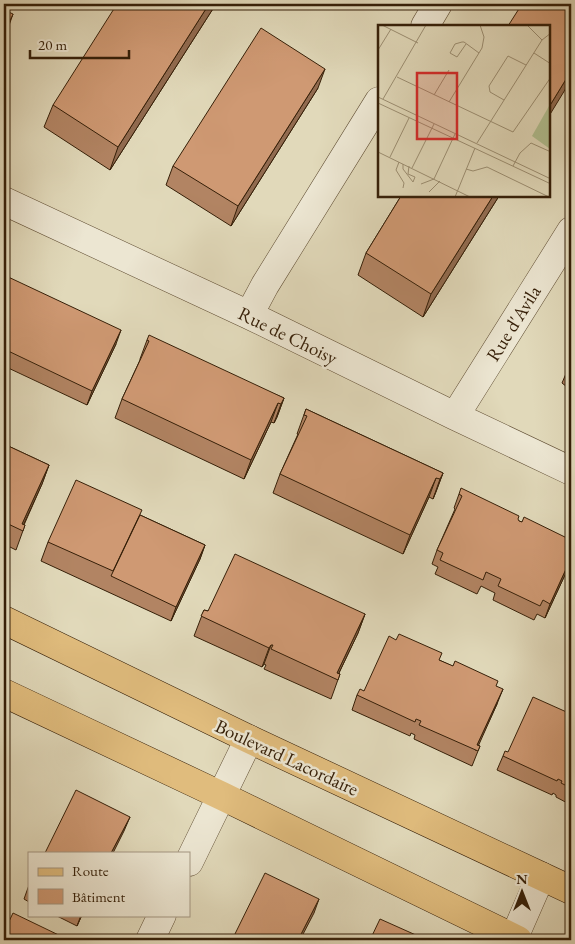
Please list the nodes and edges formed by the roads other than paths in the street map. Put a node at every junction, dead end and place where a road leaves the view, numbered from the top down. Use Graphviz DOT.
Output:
graph roads {
  1 [pos="438,4"];
  2 [pos="425,25"];
  3 [pos="378,103"];
  4 [pos="4,201"];
  5 [pos="571,231"];
  6 [pos="249,316"];
  7 [pos="455,416"];
  8 [pos="571,471"];
  9 [pos="4,620"];
  10 [pos="4,693"];
  11 [pos="249,739"];
  12 [pos="222,796"];
  13 [pos="190,860"];
  14 [pos="540,876"];
  15 [pos="571,890"];
  16 [pos="162,916"];
  17 [pos="150,940"];
  18 [pos="515,940"];
  1 -- 2 [label="street"];
  3 -- 6 [label="street"];
  4 -- 6 [label="street, Rue de Choisy"];
  5 -- 7 [label="street, Rue d'Avila"];
  6 -- 7 [label="street, Rue de Choisy"];
  7 -- 8 [label="street, Rue de Choisy"];
  9 -- 11 [label="main road, Boulevard Lacordaire"];
  10 -- 12 [label="main road"];
  11 -- 12 [label="street"];
  11 -- 14 [label="main road, Boulevard Lacordaire"];
  12 -- 13 [label="street"];
  12 -- 18 [label="main road"];
  14 -- 15 [label="main road, Boulevard Lacordaire"];
  14 -- 18 [label="street"];
  16 -- 17 [label="street"];
}
